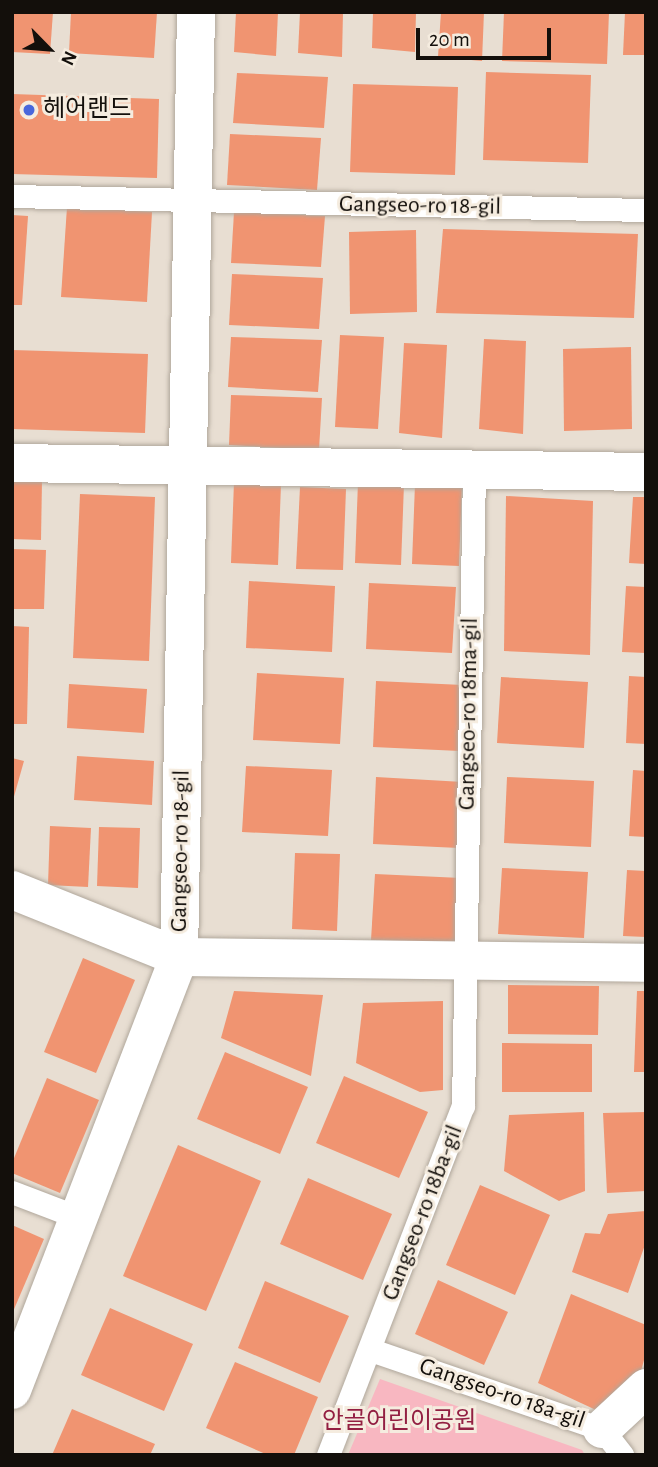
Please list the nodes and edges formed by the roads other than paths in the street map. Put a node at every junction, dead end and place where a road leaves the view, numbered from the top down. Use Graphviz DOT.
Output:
graph roads {
  1 [pos="196,12"];
  2 [pos="12,196"];
  3 [pos="194,201"];
  4 [pos="646,210"];
  5 [pos="12,463"];
  6 [pos="191,466"];
  7 [pos="474,468"];
  8 [pos="646,472"];
  9 [pos="12,890"];
  10 [pos="179,957"];
  11 [pos="464,961"];
  12 [pos="646,963"];
  13 [pos="12,1192"];
  14 [pos="80,1218"];
  15 [pos="371,1349"];
  16 [pos="646,1388"];
  17 [pos="12,1390"];
  18 [pos="612,1442"];
  19 [pos="328,1455"];
  1 -- 3 [label="street, Gangseo-ro 18-gil"];
  2 -- 3 [label="lane, Gangseo-ro 18-gil"];
  3 -- 4 [label="lane, Gangseo-ro 18-gil"];
  3 -- 6 [label="street, Gangseo-ro 18-gil"];
  5 -- 6 [label="street"];
  6 -- 7 [label="street"];
  6 -- 10 [label="street, Gangseo-ro 18-gil"];
  7 -- 8 [label="street"];
  7 -- 11 [label="lane, Gangseo-ro 18ma-gil"];
  9 -- 10 [label="street"];
  10 -- 11 [label="street"];
  10 -- 14 [label="street, Gangseo-ro 18-gil"];
  11 -- 12 [label="street"];
  11 -- 15 [label="lane, Gangseo-ro 18ba-gil"];
  13 -- 14 [label="lane"];
  14 -- 17 [label="street, Gangseo-ro 18-gil"];
  15 -- 18 [label="lane, Gangseo-ro 18a-gil"];
  15 -- 19 [label="lane, Gangseo-ro 18ba-gil"];
  16 -- 18 [label="street"];
}
